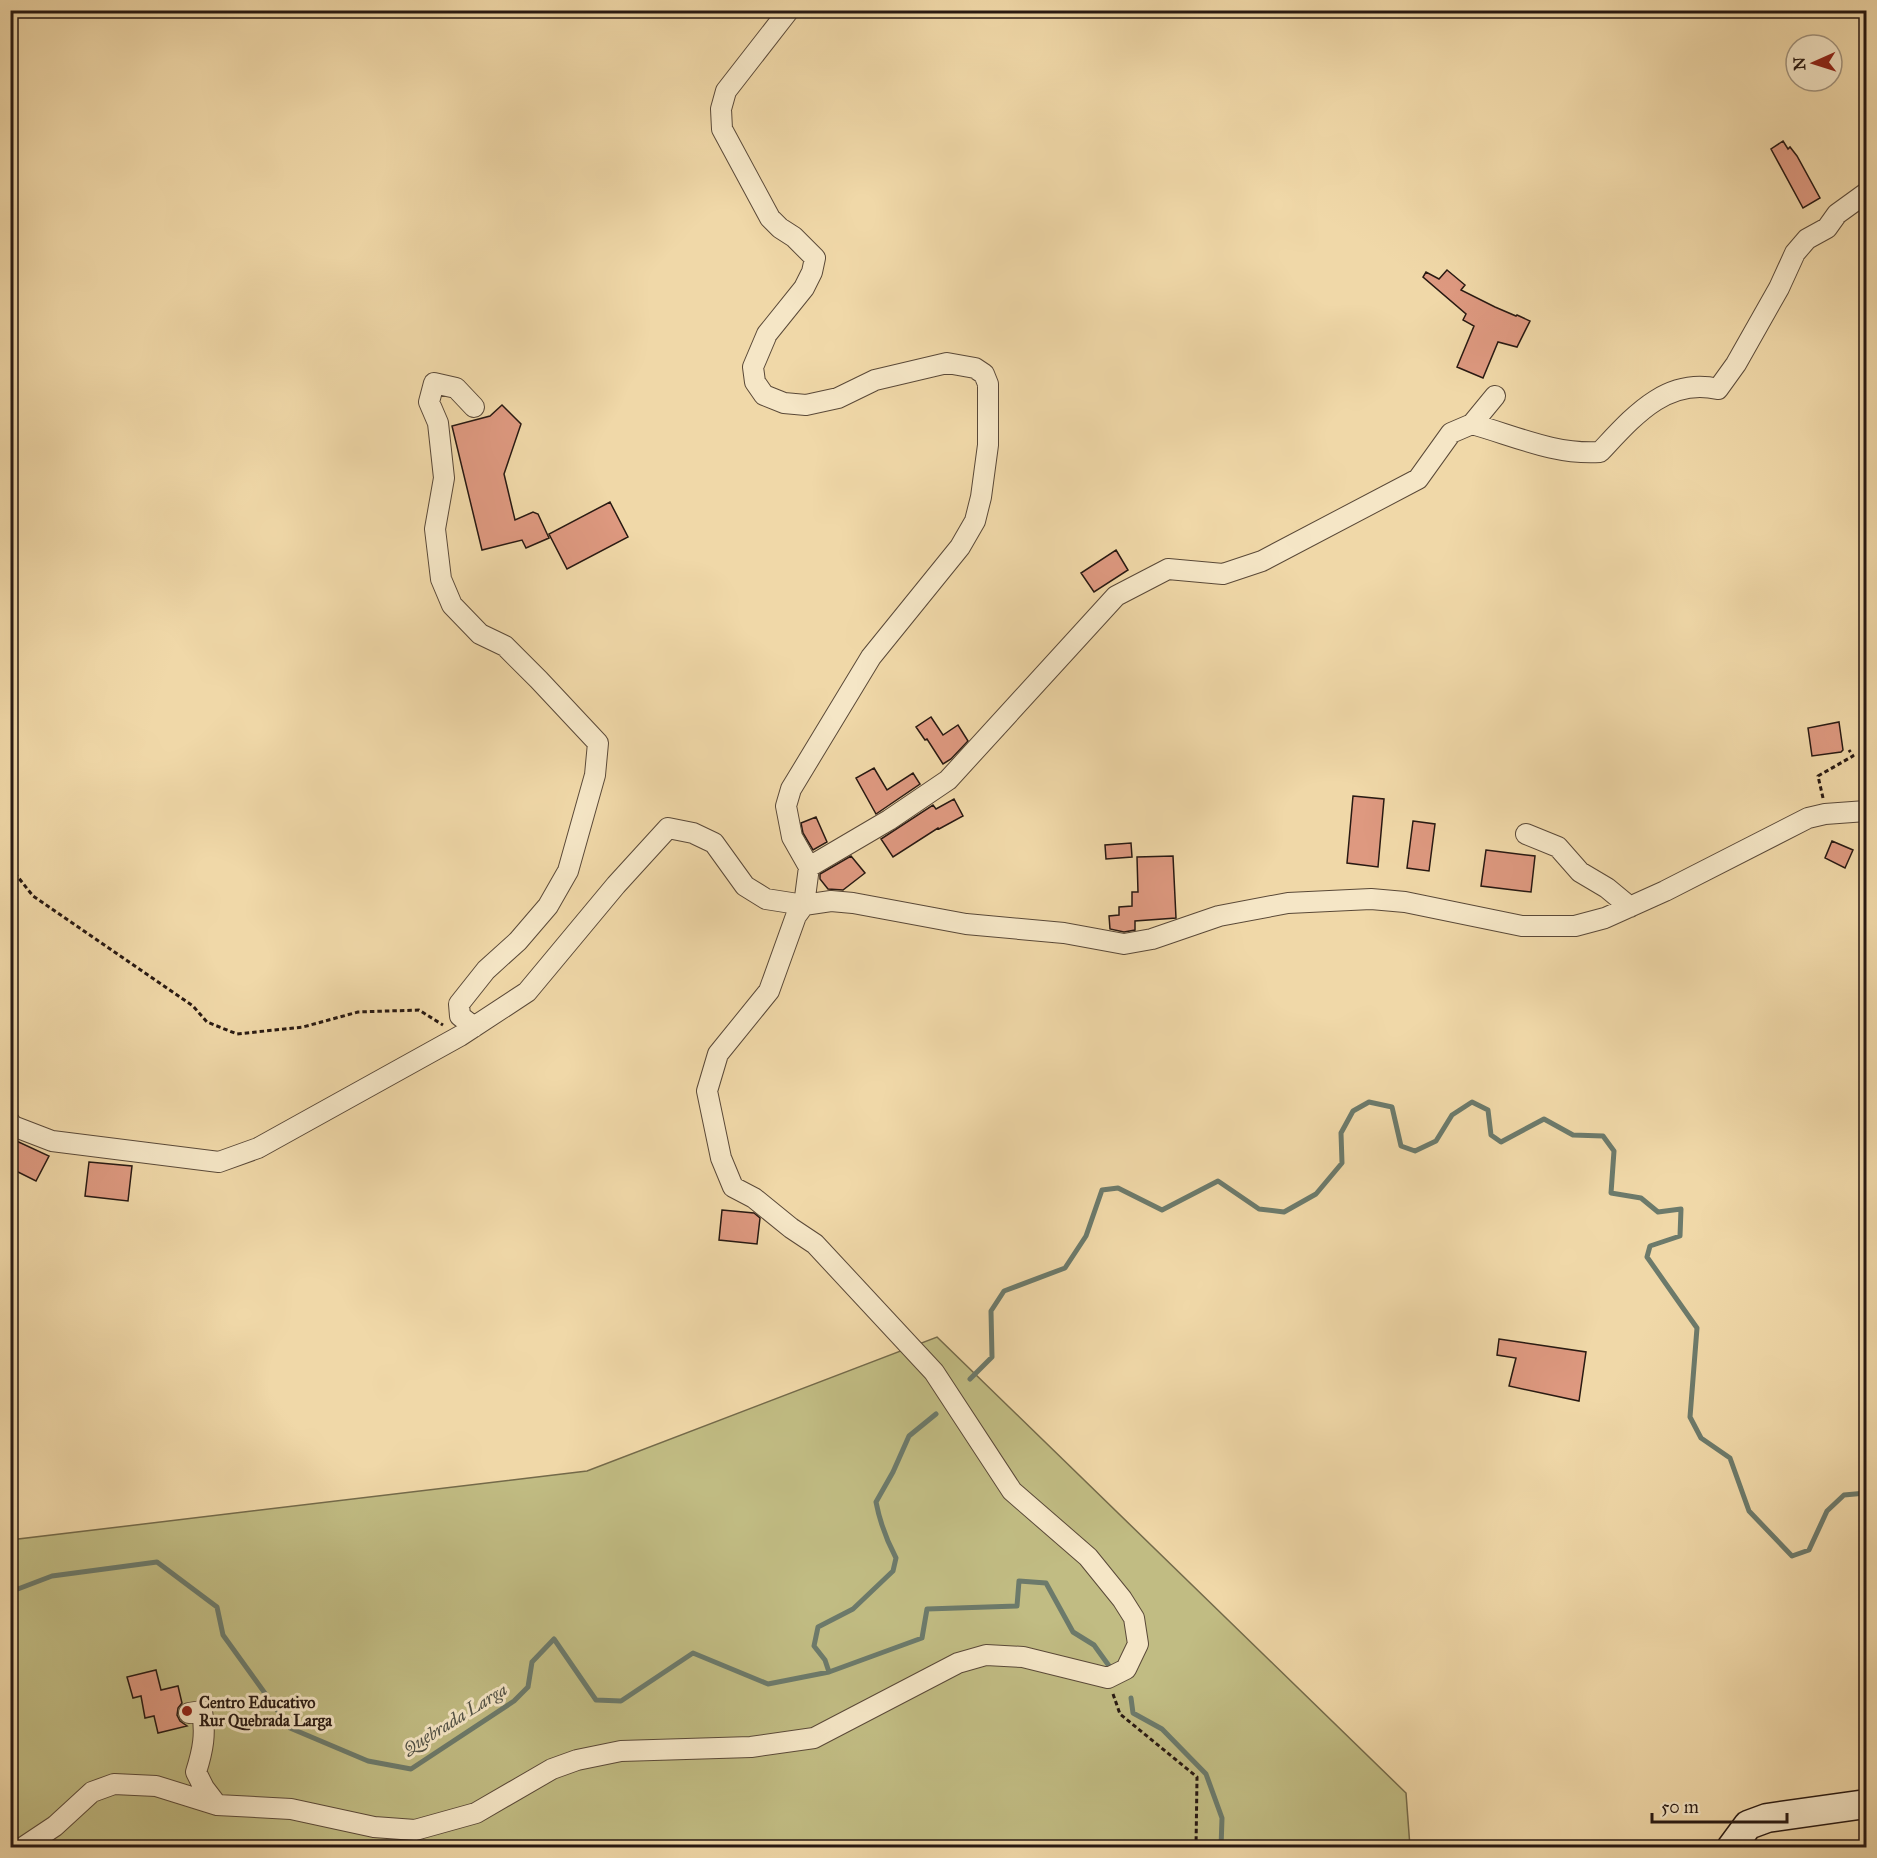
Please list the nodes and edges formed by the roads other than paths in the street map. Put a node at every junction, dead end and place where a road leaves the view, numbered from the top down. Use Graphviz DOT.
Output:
graph roads {
  1 [pos="789,10"];
  2 [pos="1866,194"];
  3 [pos="1495,396"];
  4 [pos="474,408"];
  5 [pos="1472,424"];
  6 [pos="1866,811"];
  7 [pos="1526,834"];
  8 [pos="809,867"];
  9 [pos="804,905"];
  10 [pos="1630,907"];
  11 [pos="467,1031"];
  12 [pos="10,1122"];
  13 [pos="189,1713"];
  14 [pos="1866,1804"];
  15 [pos="217,1805"];
  16 [pos="22,1848"];
  17 [pos="1731,1848"];
  1 -- 8 [label="street"];
  2 -- 5 [label="street"];
  3 -- 5 [label="street"];
  4 -- 11 [label="street"];
  5 -- 8 [label="street"];
  6 -- 10 [label="street"];
  7 -- 10 [label="street"];
  8 -- 9 [label="street"];
  9 -- 10 [label="street"];
  9 -- 11 [label="street"];
  9 -- 15 [label="street"];
  11 -- 12 [label="street"];
  13 -- 15 [label="street"];
  14 -- 17 [label="street"];
  15 -- 16 [label="street"];
}
